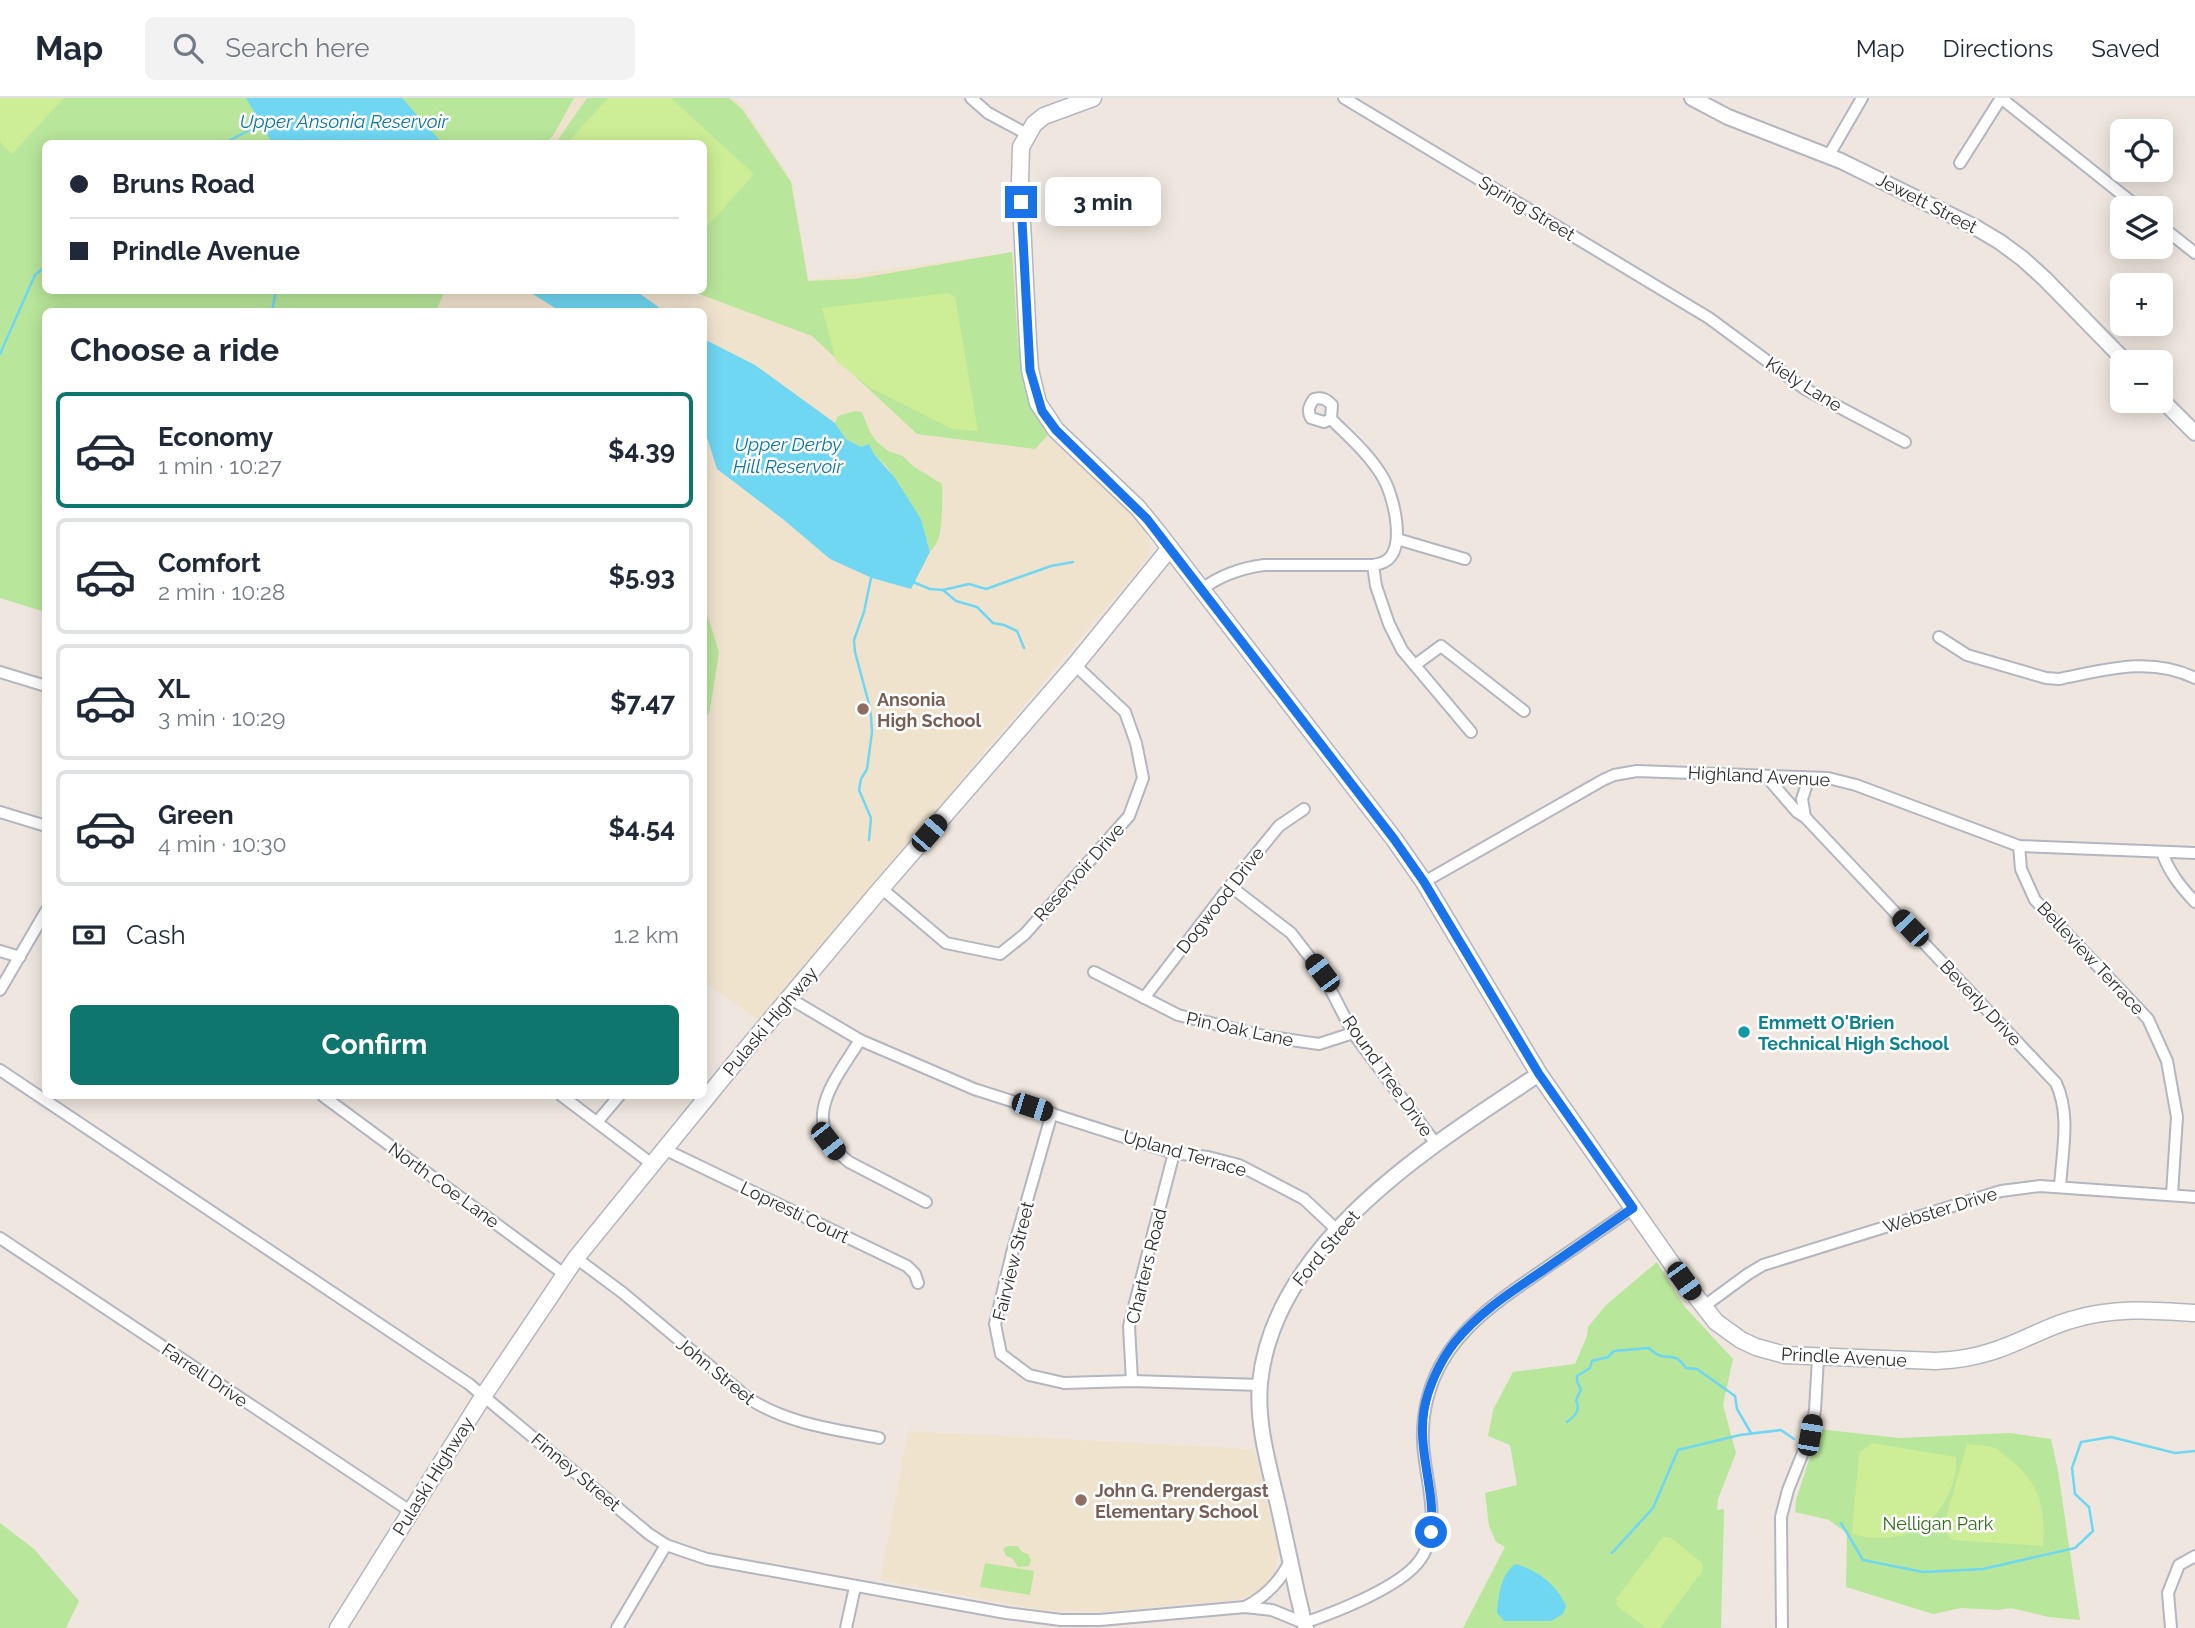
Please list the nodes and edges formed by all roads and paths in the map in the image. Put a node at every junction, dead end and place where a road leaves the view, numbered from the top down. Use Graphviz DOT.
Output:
graph roads {
  1 [pos="971,98"];
  2 [pos="1093,98"];
  3 [pos="1344,98"];
  4 [pos="1692,98"];
  5 [pos="1863,98"];
  6 [pos="2001,98"];
  7 [pos="1027,134"];
  8 [pos="1829,155"];
  9 [pos="1960,163"];
  10 [pos="2124,196"];
  11 [pos="2173,236"];
  12 [pos="2195,253"];
  13 [pos="1709,318"];
  14 [pos="2114,350"];
  15 [pos="2173,411"];
  16 [pos="1331,419"];
  17 [pos="2195,433"];
  18 [pos="1905,442"];
  19 [pos="1397,539"];
  20 [pos="1170,548"];
  21 [pos="1465,559"];
  22 [pos="1373,565"];
  23 [pos="1202,589"];
  24 [pos="1938,637"];
  25 [pos="1074,665"];
  26 [pos="1415,665"];
  27 [pos="0,672"];
  28 [pos="2195,678"];
  29 [pos="42,685"];
  30 [pos="1524,711"];
  31 [pos="1471,732"];
  32 [pos="1766,776"];
  33 [pos="1809,778"];
  34 [pos="1304,809"];
  35 [pos="0,812"];
  36 [pos="1805,817"];
  37 [pos="42,825"];
  38 [pos="2019,846"];
  39 [pos="2162,852"];
  40 [pos="2195,853"];
  41 [pos="1424,882"];
  42 [pos="1230,886"];
  43 [pos="881,888"];
  44 [pos="2195,902"];
  45 [pos="42,918"];
  46 [pos="0,951"];
  47 [pos="20,957"];
  48 [pos="1094,972"];
  49 [pos="0,990"];
  50 [pos="789,998"];
  51 [pos="1144,998"];
  52 [pos="1353,1033"];
  53 [pos="860,1040"];
  54 [pos="0,1070"];
  55 [pos="1539,1074"];
  56 [pos="707,1097"];
  57 [pos="42,1098"];
  58 [pos="43,1099"];
  59 [pos="327,1099"];
  60 [pos="566,1099"];
  61 [pos="616,1099"];
  62 [pos="705,1099"];
  63 [pos="1052,1114"];
  64 [pos="597,1122"];
  65 [pos="1436,1143"];
  66 [pos="664,1149"];
  67 [pos="1174,1153"];
  68 [pos="652,1164"];
  69 [pos="2060,1187"];
  70 [pos="2172,1194"];
  71 [pos="2195,1197"];
  72 [pos="926,1202"];
  73 [pos="1633,1208"];
  74 [pos="1338,1231"];
  75 [pos="0,1238"];
  76 [pos="576,1258"];
  77 [pos="564,1274"];
  78 [pos="918,1283"];
  79 [pos="1703,1307"];
  80 [pos="2195,1313"];
  81 [pos="1818,1358"];
  82 [pos="1132,1381"];
  83 [pos="1260,1385"];
  84 [pos="484,1395"];
  85 [pos="879,1438"];
  86 [pos="410,1511"];
  87 [pos="667,1545"];
  88 [pos="2195,1556"];
  89 [pos="1290,1561"];
  90 [pos="855,1587"];
  91 [pos="1245,1607"];
  92 [pos="1101,1624"];
  93 [pos="1305,1626"];
  94 [pos="338,1628"];
  95 [pos="617,1628"];
  96 [pos="846,1628"];
  97 [pos="1782,1628"];
  98 [pos="2171,1628"];
  1 -- 7 [label="street"];
  2 -- 7 [label="main road"];
  3 -- 13 [label="street, Spring Street"];
  4 -- 8 [label="street, Jewett Street"];
  5 -- 8 [label="street"];
  6 -- 9 [label="street"];
  6 -- 10 [label="street"];
  7 -- 20 [label="main road, Prindle Avenue"];
  8 -- 14 [label="street, Jewett Street"];
  11 -- 12 [label="street"];
  13 -- 18 [label="street, Kiely Lane"];
  15 -- 17 [label="street"];
  16 -- 19 [label="street"];
  19 -- 21 [label="street"];
  19 -- 22 [label="street"];
  20 -- 23 [label="main road, Prindle Avenue"];
  20 -- 25 [label="main road, Pulaski Highway"];
  22 -- 23 [label="street"];
  22 -- 26 [label="street"];
  23 -- 41 [label="main road, Prindle Avenue"];
  24 -- 28 [label="street"];
  25 -- 43 [label="main road, Pulaski Highway"];
  25 -- 43 [label="street, Reservoir Drive"];
  26 -- 30 [label="street"];
  26 -- 31 [label="street"];
  27 -- 29 [label="street"];
  32 -- 33 [label="street, Highland Avenue"];
  32 -- 36 [label="street, Beverly Drive"];
  32 -- 41 [label="street, Highland Avenue"];
  33 -- 36 [label="street"];
  33 -- 38 [label="street, Highland Avenue"];
  34 -- 42 [label="street, Dogwood Drive"];
  35 -- 37 [label="street"];
  36 -- 69 [label="street, Beverly Drive"];
  38 -- 39 [label="street, Highland Avenue"];
  38 -- 70 [label="street, Belleview Terrace"];
  39 -- 40 [label="street, Highland Avenue"];
  39 -- 44 [label="street"];
  41 -- 55 [label="main road, Prindle Avenue"];
  42 -- 51 [label="street, Dogwood Drive"];
  42 -- 52 [label="street, Round Tree Drive"];
  43 -- 50 [label="main road, Pulaski Highway"];
  45 -- 47 [label="street"];
  46 -- 47 [label="street"];
  47 -- 49 [label="street"];
  48 -- 51 [label="street, Pin Oak Lane"];
  50 -- 53 [label="street, Upland Terrace"];
  50 -- 56 [label="main road, Pulaski Highway"];
  51 -- 52 [label="street, Pin Oak Lane"];
  52 -- 65 [label="street, Round Tree Drive"];
  53 -- 63 [label="street, Upland Terrace"];
  53 -- 72 [label="street"];
  54 -- 57 [label="street, Finney Street"];
  55 -- 65 [label="street, Ford Street"];
  55 -- 73 [label="main road, Prindle Avenue"];
  58 -- 84 [label="street, Finney Street"];
  59 -- 77 [label="street, North Coe Lane"];
  60 -- 64 [label="street"];
  61 -- 64 [label="street"];
  62 -- 66 [label="main road, Pulaski Highway"];
  63 -- 67 [label="street, Upland Terrace"];
  63 -- 82 [label="street, Fairview Street"];
  64 -- 68 [label="street"];
  65 -- 74 [label="street, Ford Street"];
  66 -- 68 [label="main road, Pulaski Highway"];
  66 -- 78 [label="street, Lopresti Court"];
  67 -- 74 [label="street, Upland Terrace"];
  67 -- 82 [label="street, Charters Road"];
  68 -- 76 [label="main road, Pulaski Highway"];
  69 -- 70 [label="street, Webster Drive"];
  69 -- 79 [label="street, Webster Drive"];
  70 -- 71 [label="street, Webster Drive"];
  73 -- 79 [label="main road, Prindle Avenue"];
  73 -- 93 [label="street"];
  74 -- 83 [label="street, Ford Street"];
  75 -- 86 [label="street, Farrell Drive"];
  76 -- 77 [label="main road, Pulaski Highway"];
  76 -- 85 [label="street, John Street"];
  77 -- 84 [label="main road, Pulaski Highway"];
  79 -- 81 [label="main road, Prindle Avenue"];
  80 -- 81 [label="main road, Prindle Avenue"];
  81 -- 97 [label="street"];
  82 -- 83 [label="street, Fairview Street"];
  83 -- 89 [label="street, Ford Street"];
  84 -- 86 [label="main road, Pulaski Highway"];
  84 -- 87 [label="street, Finney Street"];
  86 -- 94 [label="main road, Pulaski Highway"];
  87 -- 90 [label="street, Finney Street"];
  87 -- 95 [label="street"];
  88 -- 98 [label="street"];
  89 -- 91 [label="street"];
  89 -- 93 [label="street, Ford Street"];
  90 -- 92 [label="street, Finney Street"];
  90 -- 96 [label="street"];
  91 -- 92 [label="street, Finney Street"];
  91 -- 93 [label="street, Finney Street"];
}
